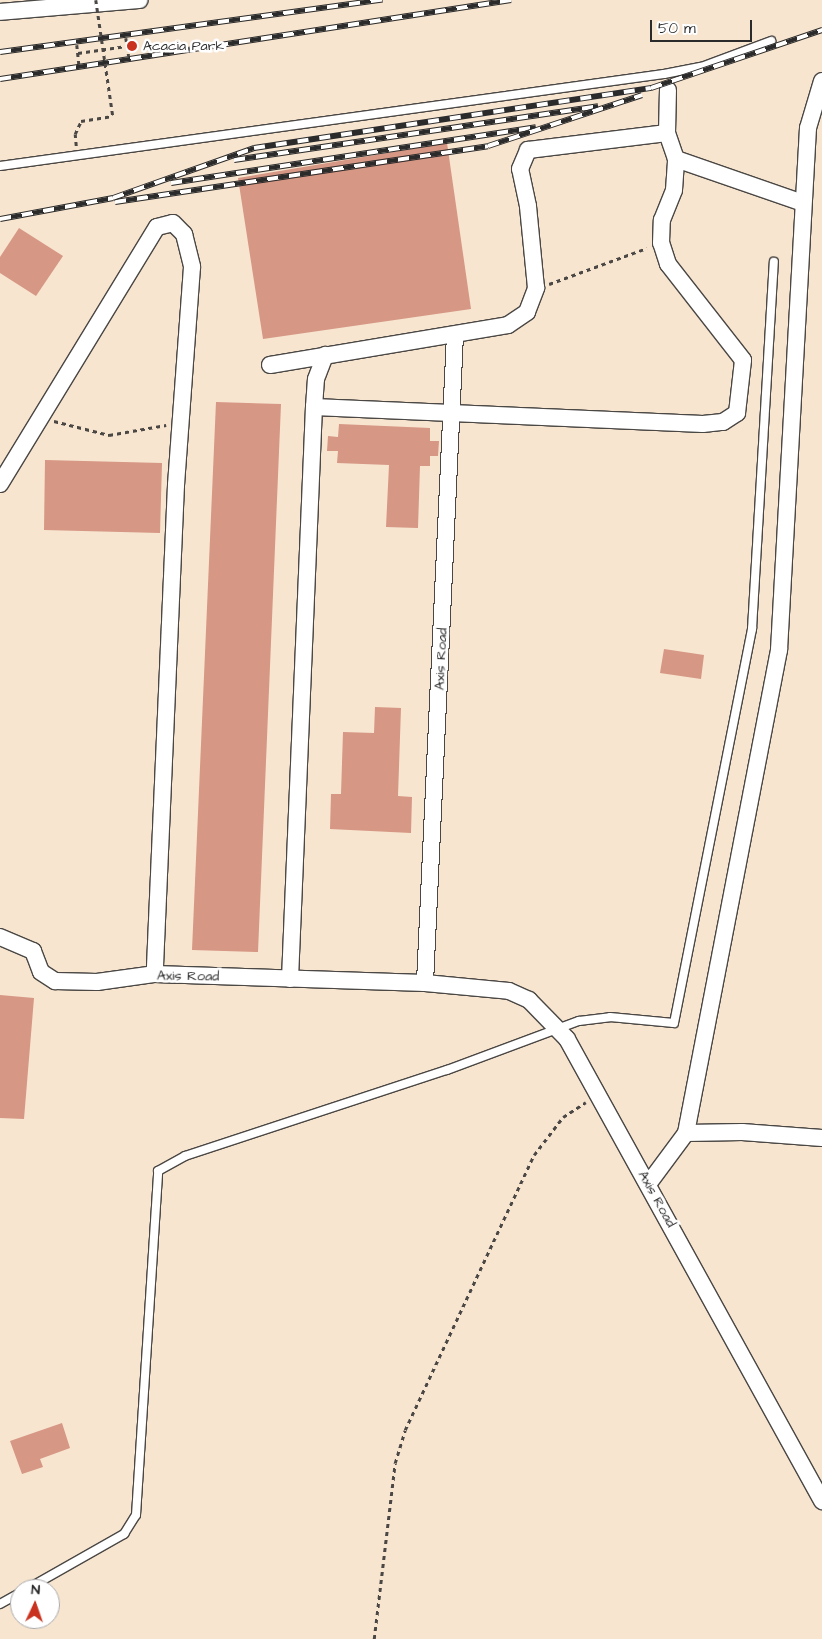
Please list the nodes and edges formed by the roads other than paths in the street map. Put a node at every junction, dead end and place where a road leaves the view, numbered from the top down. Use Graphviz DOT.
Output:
graph roads {
  1 [pos="139,0"];
  2 [pos="0,12"];
  3 [pos="771,41"];
  4 [pos="822,81"];
  5 [pos="668,90"];
  6 [pos="667,133"];
  7 [pos="676,158"];
  8 [pos="0,166"];
  9 [pos="803,203"];
  10 [pos="774,262"];
  11 [pos="455,335"];
  12 [pos="325,355"];
  13 [pos="270,365"];
  14 [pos="314,407"];
  15 [pos="453,412"];
  16 [pos="0,484"];
  17 [pos="0,937"];
  18 [pos="156,974"];
  19 [pos="290,979"];
  20 [pos="425,983"];
  21 [pos="559,1027"];
  22 [pos="686,1133"];
  23 [pos="822,1138"];
  24 [pos="649,1183"];
  25 [pos="822,1501"];
  26 [pos="45,1579"];
  1 -- 2 [label="street"];
  3 -- 8 [label="lane"];
  4 -- 9 [label="street"];
  5 -- 6 [label="street"];
  6 -- 7 [label="street"];
  6 -- 11 [label="street"];
  7 -- 9 [label="street"];
  7 -- 15 [label="street"];
  9 -- 22 [label="street"];
  10 -- 21 [label="lane"];
  11 -- 12 [label="street"];
  11 -- 15 [label="street, Axis Road"];
  12 -- 13 [label="street"];
  12 -- 14 [label="street"];
  14 -- 15 [label="street"];
  14 -- 19 [label="street"];
  15 -- 20 [label="street, Axis Road"];
  16 -- 18 [label="street"];
  17 -- 18 [label="street, Axis Road"];
  18 -- 19 [label="street, Axis Road"];
  19 -- 20 [label="street, Axis Road"];
  20 -- 21 [label="street, Axis Road"];
  21 -- 24 [label="street, Axis Road"];
  21 -- 26 [label="lane"];
  22 -- 23 [label="street"];
  22 -- 24 [label="street"];
  24 -- 25 [label="street, Axis Road"];
}
